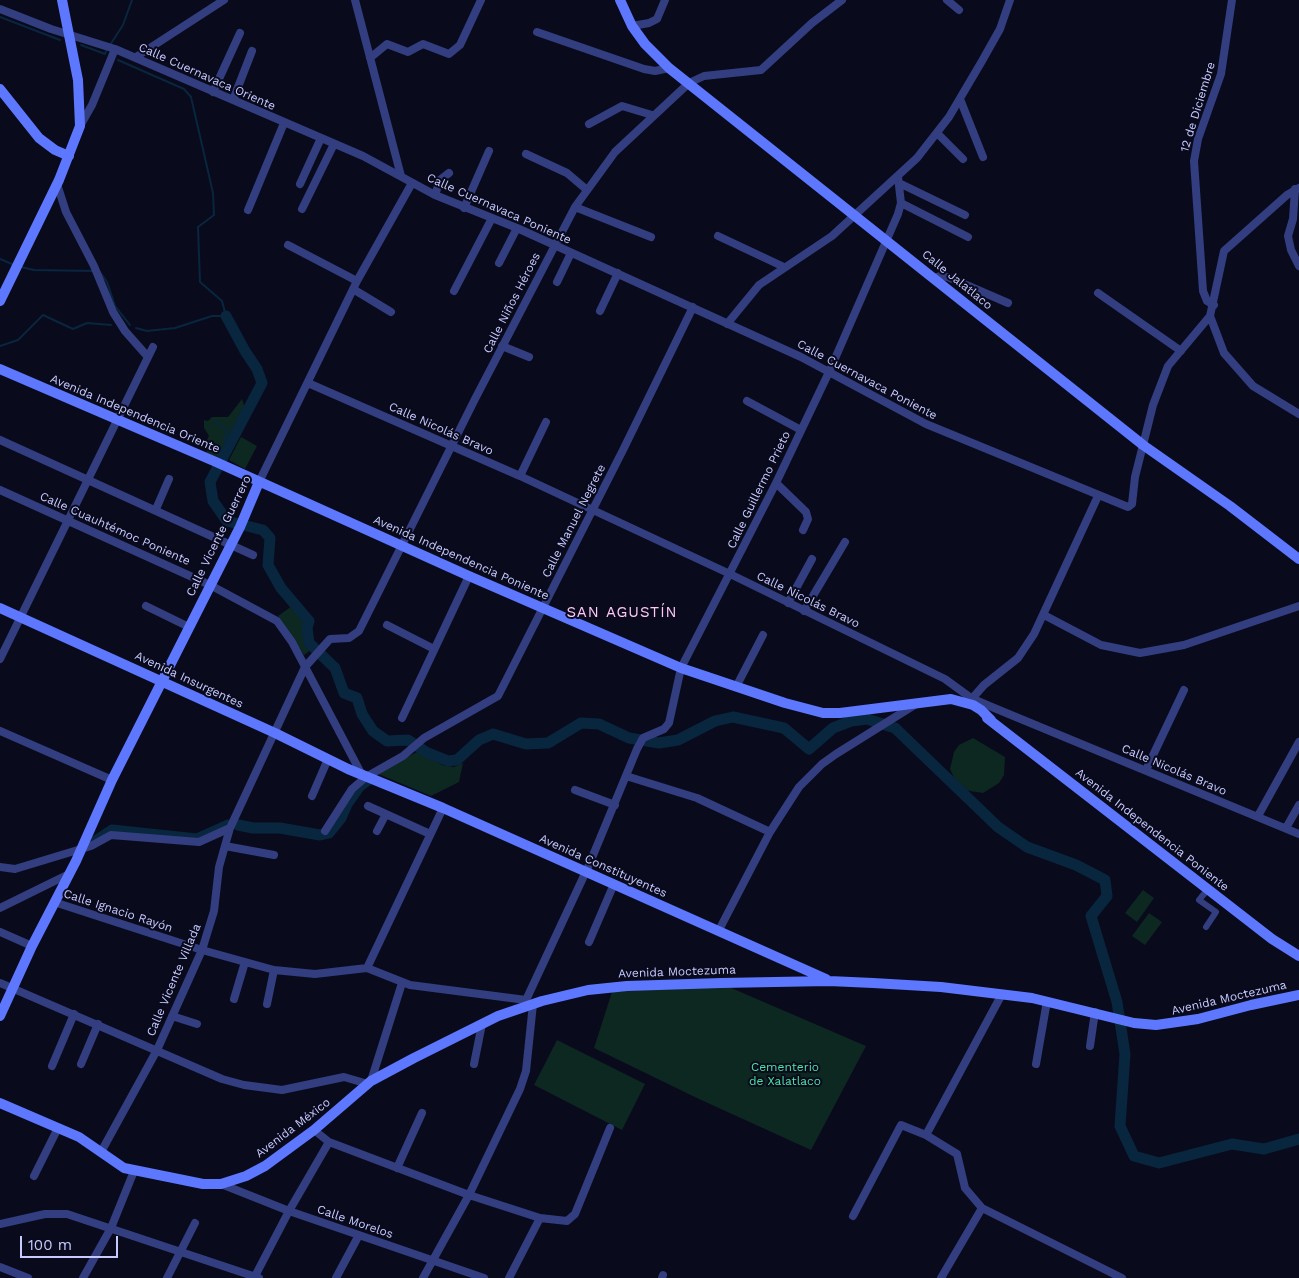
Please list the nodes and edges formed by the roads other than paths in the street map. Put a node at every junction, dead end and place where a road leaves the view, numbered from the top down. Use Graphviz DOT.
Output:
graph roads {
  1 [pos="62,0"];
  2 [pos="224,0"];
  3 [pos="355,0"];
  4 [pos="481,0"];
  5 [pos="620,0"];
  6 [pos="666,0"];
  7 [pos="842,0"];
  8 [pos="948,0"];
  9 [pos="1010,0"];
  10 [pos="1232,0"];
  11 [pos="0,9"];
  12 [pos="959,10"];
  13 [pos="632,26"];
  14 [pos="537,32"];
  15 [pos="240,33"];
  16 [pos="69,34"];
  17 [pos="115,48"];
  18 [pos="252,51"];
  19 [pos="136,57"];
  20 [pos="370,58"];
  21 [pos="670,68"];
  22 [pos="689,83"];
  23 [pos="0,89"];
  24 [pos="213,92"];
  25 [pos="960,99"];
  26 [pos="233,100"];
  27 [pos="652,115"];
  28 [pos="284,123"];
  29 [pos="588,124"];
  30 [pos="80,126"];
  31 [pos="937,133"];
  32 [pos="321,138"];
  33 [pos="334,144"];
  34 [pos="489,151"];
  35 [pos="526,154"];
  36 [pos="69,156"];
  37 [pos="983,156"];
  38 [pos="964,159"];
  39 [pos="449,173"];
  40 [pos="401,176"];
  41 [pos="899,180"];
  42 [pos="412,183"];
  43 [pos="57,184"];
  44 [pos="300,184"];
  45 [pos="1297,188"];
  46 [pos="587,190"];
  47 [pos="435,195"];
  48 [pos="901,203"];
  49 [pos="575,207"];
  50 [pos="464,208"];
  51 [pos="302,209"];
  52 [pos="248,210"];
  53 [pos="856,214"];
  54 [pos="964,215"];
  55 [pos="492,218"];
  56 [pos="517,228"];
  57 [pos="718,236"];
  58 [pos="651,237"];
  59 [pos="968,237"];
  60 [pos="887,240"];
  61 [pos="288,245"];
  62 [pos="554,245"];
  63 [pos="571,253"];
  64 [pos="499,263"];
  65 [pos="1299,266"];
  66 [pos="784,267"];
  67 [pos="618,273"];
  68 [pos="934,278"];
  69 [pos="357,281"];
  70 [pos="556,282"];
  71 [pos="353,289"];
  72 [pos="454,291"];
  73 [pos="1098,294"];
  74 [pos="0,301"];
  75 [pos="1008,303"];
  76 [pos="1214,306"];
  77 [pos="693,307"];
  78 [pos="391,312"];
  79 [pos="600,312"];
  80 [pos="1210,316"];
  81 [pos="727,324"];
  82 [pos="502,346"];
  83 [pos="153,347"];
  84 [pos="1181,351"];
  85 [pos="148,356"];
  86 [pos="529,357"];
  87 [pos="0,369"];
  88 [pos="830,370"];
  89 [pos="308,383"];
  90 [pos="747,400"];
  91 [pos="1299,414"];
  92 [pos="116,420"];
  93 [pos="546,422"];
  94 [pos="801,430"];
  95 [pos="0,440"];
  96 [pos="1143,445"];
  97 [pos="451,447"];
  98 [pos="520,476"];
  99 [pos="89,479"];
  100 [pos="169,479"];
  101 [pos="259,482"];
  102 [pos="776,483"];
  103 [pos="0,490"];
  104 [pos="1098,496"];
  105 [pos="156,509"];
  106 [pos="591,511"];
  107 [pos="68,519"];
  108 [pos="803,530"];
  109 [pos="845,542"];
  110 [pos="231,544"];
  111 [pos="403,545"];
  112 [pos="253,555"];
  113 [pos="812,559"];
  114 [pos="1299,560"];
  115 [pos="730,574"];
  116 [pos="469,576"];
  117 [pos="210,585"];
  118 [pos="788,603"];
  119 [pos="146,606"];
  120 [pos="1299,606"];
  121 [pos="0,608"];
  122 [pos="543,608"];
  123 [pos="804,611"];
  124 [pos="1044,615"];
  125 [pos="21,618"];
  126 [pos="387,625"];
  127 [pos="189,627"];
  128 [pos="763,635"];
  129 [pos="322,646"];
  130 [pos="434,649"];
  131 [pos="0,659"];
  132 [pos="305,667"];
  133 [pos="681,668"];
  134 [pos="162,682"];
  135 [pos="736,687"];
  136 [pos="1184,690"];
  137 [pos="970,701"];
  138 [pos="944,702"];
  139 [pos="916,704"];
  140 [pos="402,718"];
  141 [pos="991,720"];
  142 [pos="0,731"];
  143 [pos="275,733"];
  144 [pos="1299,742"];
  145 [pos="328,759"];
  146 [pos="1146,770"];
  147 [pos="364,776"];
  148 [pos="626,776"];
  149 [pos="112,780"];
  150 [pos="575,790"];
  151 [pos="312,796"];
  152 [pos="615,805"];
  153 [pos="1299,805"];
  154 [pos="368,806"];
  155 [pos="442,808"];
  156 [pos="386,814"];
  157 [pos="1258,816"];
  158 [pos="230,828"];
  159 [pos="1286,828"];
  160 [pos="325,831"];
  161 [pos="376,831"];
  162 [pos="770,832"];
  163 [pos="430,834"];
  164 [pos="1299,834"];
  165 [pos="225,846"];
  166 [pos="82,849"];
  167 [pos="274,855"];
  168 [pos="0,867"];
  169 [pos="586,872"];
  170 [pos="69,874"];
  171 [pos="614,884"];
  172 [pos="1208,890"];
  173 [pos="54,902"];
  174 [pos="0,908"];
  175 [pos="1206,927"];
  176 [pos="719,930"];
  177 [pos="0,932"];
  178 [pos="589,942"];
  179 [pos="32,946"];
  180 [pos="202,950"];
  181 [pos="1299,956"];
  182 [pos="245,962"];
  183 [pos="367,968"];
  184 [pos="274,970"];
  185 [pos="829,981"];
  186 [pos="0,983"];
  187 [pos="402,984"];
  188 [pos="13,988"];
  189 [pos="1002,994"];
  190 [pos="1299,995"];
  191 [pos="234,999"];
  192 [pos="1047,1001"];
  193 [pos="529,1003"];
  194 [pos="267,1004"];
  195 [pos="1095,1012"];
  196 [pos="74,1014"];
  197 [pos="0,1016"];
  198 [pos="172,1016"];
  199 [pos="98,1024"];
  200 [pos="197,1024"];
  201 [pos="482,1024"];
  202 [pos="1090,1046"];
  203 [pos="157,1050"];
  204 [pos="81,1064"];
  205 [pos="474,1064"];
  206 [pos="1036,1064"];
  207 [pos="52,1066"];
  208 [pos="370,1082"];
  209 [pos="0,1103"];
  210 [pos="422,1113"];
  211 [pos="58,1128"];
  212 [pos="610,1128"];
  213 [pos="314,1130"];
  214 [pos="926,1134"];
  215 [pos="329,1142"];
  216 [pos="101,1152"];
  217 [pos="397,1168"];
  218 [pos="134,1172"];
  219 [pos="34,1176"];
  220 [pos="221,1184"];
  221 [pos="469,1195"];
  222 [pos="982,1208"];
  223 [pos="289,1211"];
  224 [pos="853,1216"];
  225 [pos="540,1218"];
  226 [pos="195,1223"];
  227 [pos="0,1224"];
  228 [pos="111,1228"];
  229 [pos="359,1235"];
  230 [pos="182,1252"];
  231 [pos="432,1260"];
  232 [pos="0,1267"];
  233 [pos="28,1278"];
  234 [pos="83,1278"];
  235 [pos="168,1278"];
  236 [pos="256,1278"];
  237 [pos="336,1278"];
  238 [pos="422,1278"];
  239 [pos="484,1278"];
  240 [pos="508,1278"];
  241 [pos="941,1278"];
  242 [pos="1122,1278"];
  1 -- 16 [label="main road"];
  2 -- 19 [label="street"];
  3 -- 20 [label="street"];
  4 -- 20 [label="street"];
  5 -- 13 [label="main road, Calle Jalatlaco"];
  6 -- 13 [label="street"];
  7 -- 22 [label="street, Calle Niños Héroes"];
  8 -- 12 [label="street"];
  9 -- 25 [label="street"];
  10 -- 76 [label="street, 12 de Diciembre"];
  11 -- 16 [label="street, Calle Cuernavaca Oriente"];
  13 -- 21 [label="main road, Calle Jalatlaco"];
  14 -- 21 [label="street"];
  15 -- 24 [label="street"];
  16 -- 17 [label="street, Calle Cuernavaca Oriente"];
  16 -- 30 [label="main road"];
  17 -- 19 [label="street, Calle Cuernavaca Oriente"];
  17 -- 30 [label="street"];
  18 -- 26 [label="street"];
  19 -- 24 [label="street, Calle Cuernavaca Oriente"];
  20 -- 40 [label="street"];
  21 -- 22 [label="main road, Calle Jalatlaco"];
  22 -- 27 [label="street, Calle Niños Héroes"];
  22 -- 53 [label="main road, Calle Jalatlaco"];
  23 -- 36 [label="main road"];
  24 -- 26 [label="street, Calle Cuernavaca Oriente"];
  25 -- 31 [label="street"];
  25 -- 37 [label="street"];
  26 -- 28 [label="street, Calle Cuernavaca Oriente"];
  27 -- 29 [label="street"];
  27 -- 46 [label="street, Calle Niños Héroes"];
  28 -- 32 [label="street, Calle Cuernavaca Oriente"];
  28 -- 52 [label="street"];
  30 -- 36 [label="main road"];
  31 -- 38 [label="street"];
  31 -- 41 [label="street"];
  32 -- 33 [label="street, Calle Cuernavaca Oriente"];
  32 -- 44 [label="street"];
  33 -- 40 [label="street, Calle Cuernavaca Oriente"];
  33 -- 51 [label="street"];
  34 -- 50 [label="street"];
  35 -- 46 [label="street"];
  36 -- 43 [label="main road"];
  39 -- 47 [label="street"];
  40 -- 42 [label="street, Calle Cuernavaca Poniente"];
  41 -- 48 [label="street"];
  41 -- 53 [label="street"];
  41 -- 54 [label="street"];
  42 -- 47 [label="street, Calle Cuernavaca Poniente"];
  42 -- 69 [label="street, Calle Vicente Guerrero"];
  43 -- 74 [label="main road"];
  43 -- 85 [label="street"];
  45 -- 65 [label="street"];
  45 -- 76 [label="street"];
  46 -- 49 [label="street, Calle Niños Héroes"];
  47 -- 50 [label="street, Calle Cuernavaca Poniente"];
  48 -- 59 [label="street"];
  48 -- 60 [label="street, Calle Guillermo Prieto"];
  49 -- 58 [label="street"];
  49 -- 62 [label="street, Calle Niños Héroes"];
  50 -- 55 [label="street, Calle Cuernavaca Poniente"];
  53 -- 60 [label="main road, Calle Jalatlaco"];
  53 -- 66 [label="street"];
  55 -- 56 [label="street, Calle Cuernavaca Poniente"];
  55 -- 72 [label="street"];
  56 -- 62 [label="street, Calle Cuernavaca Poniente"];
  56 -- 64 [label="street"];
  57 -- 66 [label="street"];
  60 -- 68 [label="main road, Calle Jalatlaco"];
  60 -- 88 [label="street, Calle Guillermo Prieto"];
  61 -- 69 [label="street"];
  62 -- 63 [label="street, Calle Cuernavaca Poniente"];
  62 -- 82 [label="street, Calle Niños Héroes"];
  63 -- 67 [label="street, Calle Cuernavaca Poniente"];
  63 -- 70 [label="street"];
  66 -- 81 [label="street"];
  67 -- 77 [label="street, Calle Cuernavaca Poniente"];
  67 -- 79 [label="street"];
  68 -- 75 [label="street"];
  68 -- 96 [label="main road, Calle Jalatlaco"];
  69 -- 71 [label="street, Calle Vicente Guerrero"];
  71 -- 78 [label="street"];
  71 -- 89 [label="street, Calle Vicente Guerrero"];
  73 -- 84 [label="street"];
  76 -- 80 [label="street"];
  77 -- 81 [label="street, Calle Cuernavaca Poniente"];
  77 -- 106 [label="street, Calle Manuel Negrete"];
  80 -- 84 [label="street"];
  80 -- 91 [label="street"];
  81 -- 88 [label="street, Calle Cuernavaca Poniente"];
  82 -- 86 [label="street"];
  82 -- 97 [label="street, Calle Niños Héroes"];
  83 -- 85 [label="street"];
  84 -- 96 [label="street"];
  85 -- 92 [label="street"];
  87 -- 92 [label="main road, Avenida Independencia Oriente"];
  88 -- 94 [label="street, Calle Guillermo Prieto"];
  88 -- 104 [label="street, Calle Cuernavaca Poniente"];
  89 -- 97 [label="street, Calle Nicolás Bravo"];
  89 -- 101 [label="street, Calle Vicente Guerrero"];
  90 -- 94 [label="street"];
  92 -- 99 [label="street"];
  92 -- 101 [label="main road, Avenida Independencia Oriente"];
  93 -- 98 [label="street"];
  94 -- 102 [label="street, Calle Guillermo Prieto"];
  95 -- 99 [label="street"];
  96 -- 104 [label="street, Calle Cuernavaca Poniente"];
  96 -- 114 [label="main road, Calle Jalatlaco"];
  97 -- 98 [label="street, Calle Nicolás Bravo"];
  97 -- 111 [label="street, Calle Niños Héroes"];
  98 -- 106 [label="street, Calle Nicolás Bravo"];
  99 -- 105 [label="street"];
  99 -- 107 [label="street"];
  100 -- 105 [label="street"];
  101 -- 110 [label="main road, Calle Vicente Guerrero"];
  101 -- 111 [label="main road, Avenida Independencia Poniente"];
  102 -- 108 [label="street"];
  102 -- 115 [label="street, Calle Guillermo Prieto"];
  103 -- 107 [label="street, Calle Cuauhtémoc Poniente"];
  104 -- 124 [label="street"];
  105 -- 110 [label="street"];
  106 -- 115 [label="street, Calle Nicolás Bravo"];
  106 -- 122 [label="street, Calle Manuel Negrete"];
  107 -- 117 [label="street, Calle Cuauhtémoc Poniente"];
  107 -- 125 [label="street"];
  109 -- 123 [label="street"];
  110 -- 112 [label="street"];
  110 -- 117 [label="main road, Calle Vicente Guerrero"];
  111 -- 116 [label="main road, Avenida Independencia Poniente"];
  111 -- 129 [label="street, Calle Niños Héroes"];
  113 -- 118 [label="street"];
  115 -- 118 [label="street, Calle Nicolás Bravo"];
  115 -- 133 [label="street, Calle Guillermo Prieto"];
  116 -- 122 [label="main road, Avenida Independencia Poniente"];
  116 -- 130 [label="street"];
  117 -- 127 [label="main road, Calle Vicente Guerrero"];
  117 -- 132 [label="street, Calle Cuauhtémoc Poniente"];
  118 -- 123 [label="street, Calle Nicolás Bravo"];
  119 -- 127 [label="street"];
  120 -- 124 [label="street"];
  121 -- 125 [label="main road, Avenida Insurgentes"];
  122 -- 133 [label="main road, Avenida Independencia Poniente"];
  122 -- 147 [label="street, Calle Manuel Negrete"];
  123 -- 137 [label="street, Calle Nicolás Bravo"];
  124 -- 137 [label="street"];
  125 -- 131 [label="street"];
  125 -- 134 [label="main road, Avenida Insurgentes"];
  126 -- 130 [label="street"];
  127 -- 134 [label="main road, Calle Vicente Guerrero"];
  128 -- 135 [label="street"];
  129 -- 132 [label="street, Calle Vicente Villada"];
  130 -- 140 [label="street"];
  132 -- 143 [label="street, Calle Vicente Villada"];
  132 -- 147 [label="street, Calle Cuauhtémoc Poniente"];
  133 -- 135 [label="main road, Avenida Independencia Poniente"];
  133 -- 148 [label="street, Calle Guillermo Prieto"];
  134 -- 143 [label="main road, Avenida Insurgentes"];
  134 -- 149 [label="main road, Calle Vicente Guerrero"];
  135 -- 139 [label="main road, Avenida Independencia Poniente"];
  136 -- 146 [label="street"];
  137 -- 138 [label="main road, Avenida Independencia Poniente"];
  137 -- 141 [label="main road, Avenida Independencia Poniente"];
  137 -- 146 [label="street, Calle Nicolás Bravo"];
  138 -- 139 [label="main road, Avenida Independencia Poniente"];
  138 -- 141 [label="main road, Avenida Independencia Poniente"];
  139 -- 162 [label="street"];
  141 -- 172 [label="main road, Avenida Independencia Poniente"];
  142 -- 149 [label="street"];
  143 -- 145 [label="main road, Avenida Insurgentes"];
  143 -- 158 [label="street, Calle Vicente Villada"];
  144 -- 157 [label="street"];
  145 -- 147 [label="main road, Avenida Insurgentes"];
  145 -- 151 [label="street"];
  146 -- 157 [label="street, Calle Nicolás Bravo"];
  147 -- 155 [label="main road, Avenida Constituyentes"];
  147 -- 160 [label="street"];
  148 -- 152 [label="street"];
  148 -- 162 [label="street"];
  149 -- 166 [label="main road, Calle Vicente Guerrero"];
  150 -- 152 [label="street"];
  152 -- 169 [label="street"];
  153 -- 159 [label="street"];
  154 -- 156 [label="street"];
  155 -- 163 [label="street"];
  155 -- 169 [label="main road, Avenida Constituyentes"];
  156 -- 161 [label="street"];
  156 -- 163 [label="street"];
  157 -- 159 [label="street, Calle Nicolás Bravo"];
  158 -- 165 [label="street, Calle Vicente Villada"];
  158 -- 166 [label="street"];
  159 -- 164 [label="street, Calle Nicolás Bravo"];
  162 -- 176 [label="street"];
  163 -- 183 [label="street"];
  165 -- 167 [label="street"];
  165 -- 180 [label="street, Calle Vicente Villada"];
  166 -- 168 [label="street"];
  166 -- 170 [label="main road, Calle Vicente Guerrero"];
  169 -- 171 [label="main road, Avenida Constituyentes"];
  169 -- 193 [label="street"];
  170 -- 173 [label="main road, Calle Vicente Guerrero"];
  170 -- 174 [label="street"];
  171 -- 176 [label="main road, Avenida Constituyentes"];
  171 -- 178 [label="street"];
  172 -- 175 [label="street"];
  172 -- 181 [label="main road, Avenida Independencia Poniente"];
  173 -- 179 [label="main road, Calle Vicente Guerrero"];
  173 -- 180 [label="street, Calle Ignacio Rayón"];
  176 -- 185 [label="main road, Avenida Constituyentes"];
  177 -- 179 [label="street"];
  179 -- 188 [label="main road, Calle Vicente Guerrero"];
  180 -- 182 [label="street, Calle Ignacio Rayón"];
  180 -- 198 [label="street, Calle Vicente Villada"];
  182 -- 184 [label="street, Calle Ignacio Rayón"];
  182 -- 191 [label="street"];
  183 -- 184 [label="street, Calle Ignacio Rayón"];
  183 -- 187 [label="street"];
  184 -- 194 [label="street"];
  185 -- 189 [label="main road, Avenida Moctezuma"];
  185 -- 193 [label="main road, Avenida Moctezuma"];
  186 -- 188 [label="street"];
  187 -- 193 [label="street"];
  187 -- 208 [label="street"];
  188 -- 196 [label="street"];
  188 -- 197 [label="main road, Calle Vicente Guerrero"];
  189 -- 192 [label="main road, Avenida Moctezuma"];
  189 -- 214 [label="street"];
  190 -- 195 [label="main road, Avenida Moctezuma"];
  192 -- 195 [label="main road, Avenida Moctezuma"];
  192 -- 206 [label="street"];
  193 -- 201 [label="main road, Avenida Moctezuma"];
  193 -- 221 [label="street"];
  195 -- 202 [label="street"];
  196 -- 199 [label="street"];
  196 -- 207 [label="street"];
  198 -- 200 [label="street"];
  198 -- 203 [label="street, Calle Vicente Villada"];
  199 -- 203 [label="street"];
  199 -- 204 [label="street"];
  201 -- 205 [label="street"];
  201 -- 208 [label="main road, Avenida Moctezuma"];
  203 -- 208 [label="street"];
  203 -- 216 [label="street, Calle Vicente Villada"];
  208 -- 213 [label="main road, Avenida México"];
  209 -- 211 [label="main road"];
  210 -- 217 [label="street"];
  211 -- 216 [label="main road"];
  211 -- 219 [label="street"];
  212 -- 225 [label="street"];
  213 -- 215 [label="street"];
  213 -- 220 [label="main road, Avenida México"];
  214 -- 222 [label="street"];
  214 -- 224 [label="street"];
  215 -- 217 [label="street"];
  215 -- 223 [label="street"];
  216 -- 218 [label="main road"];
  217 -- 221 [label="street"];
  218 -- 220 [label="main road, Avenida México"];
  218 -- 228 [label="street"];
  220 -- 223 [label="street, Calle Morelos"];
  221 -- 225 [label="street"];
  221 -- 231 [label="street"];
  222 -- 241 [label="street"];
  222 -- 242 [label="street"];
  223 -- 229 [label="street, Calle Morelos"];
  223 -- 236 [label="street"];
  225 -- 240 [label="street"];
  226 -- 230 [label="street"];
  227 -- 228 [label="street"];
  228 -- 230 [label="street"];
  228 -- 234 [label="street"];
  229 -- 231 [label="street, Calle Morelos"];
  229 -- 237 [label="street"];
  230 -- 235 [label="street"];
  230 -- 236 [label="street"];
  231 -- 238 [label="street"];
  231 -- 239 [label="street, Calle Morelos"];
  232 -- 233 [label="street"];
}
